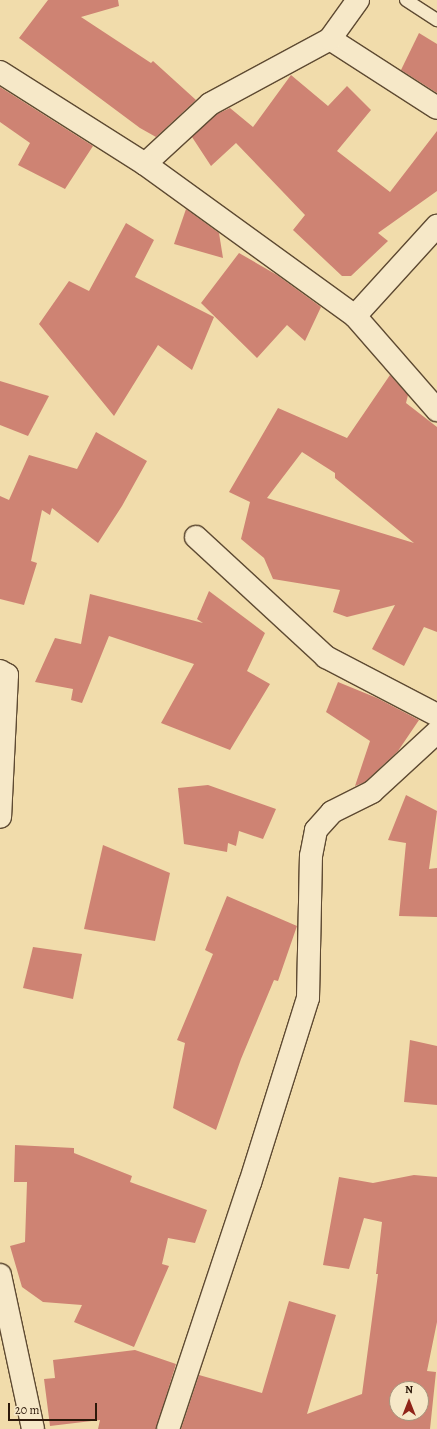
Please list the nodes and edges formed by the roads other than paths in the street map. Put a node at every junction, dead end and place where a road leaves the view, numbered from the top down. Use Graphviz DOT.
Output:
graph roads {
  1 [pos="358,0"];
  2 [pos="406,0"];
  3 [pos="437,20"];
  4 [pos="330,39"];
  5 [pos="0,72"];
  6 [pos="437,108"];
  7 [pos="145,164"];
  8 [pos="437,226"];
  9 [pos="355,316"];
  10 [pos="437,410"];
  11 [pos="196,536"];
  12 [pos="0,671"];
  13 [pos="437,714"];
  14 [pos="437,732"];
  15 [pos="0,817"];
  16 [pos="0,1275"];
  17 [pos="33,1429"];
  18 [pos="168,1429"];
  1 -- 4 [label="street"];
  2 -- 3 [label="lane"];
  4 -- 6 [label="street"];
  4 -- 7 [label="street"];
  5 -- 7 [label="street"];
  7 -- 9 [label="street"];
  8 -- 9 [label="street"];
  9 -- 10 [label="street"];
  11 -- 13 [label="street"];
  12 -- 15 [label="street"];
  14 -- 18 [label="street"];
  16 -- 17 [label="street"];
}
